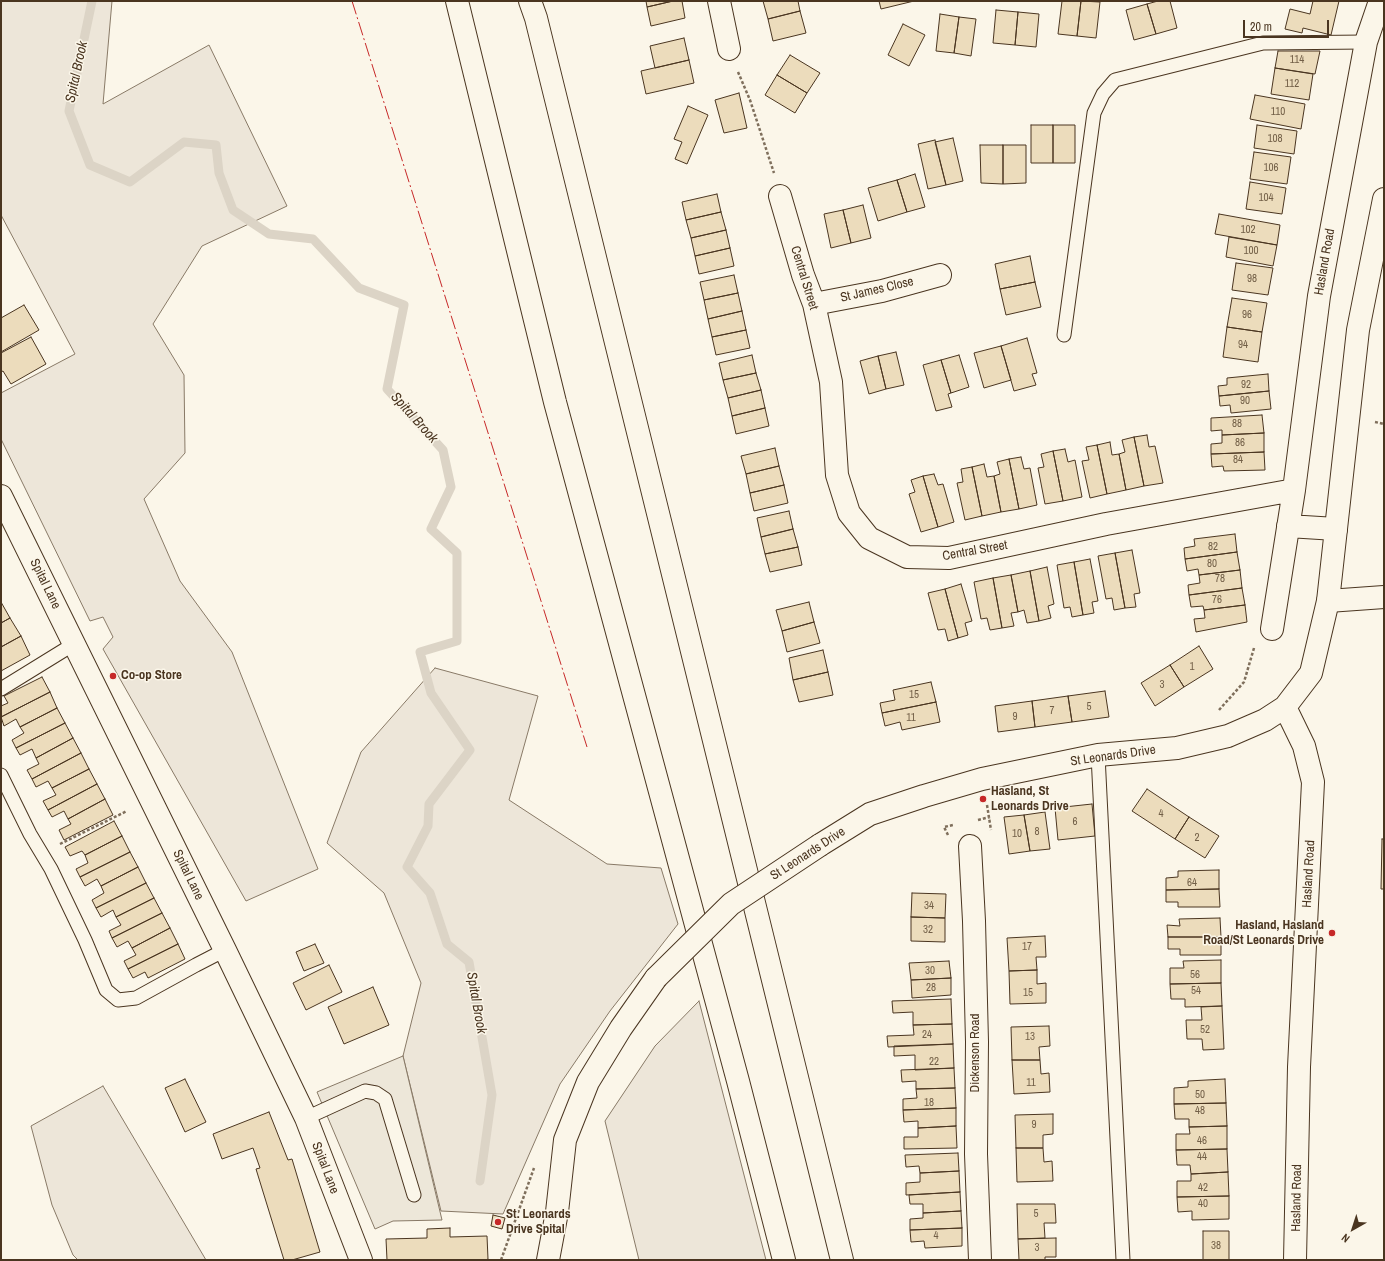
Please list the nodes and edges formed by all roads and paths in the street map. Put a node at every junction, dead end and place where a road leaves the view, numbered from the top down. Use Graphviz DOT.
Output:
graph roads {
  1 [pos="457,1"];
  2 [pos="530,1"];
  3 [pos="719,1"];
  4 [pos="1380,1"];
  5 [pos="1366,42"];
  6 [pos="729,49"];
  7 [pos="780,196"];
  8 [pos="1384,199"];
  9 [pos="940,275"];
  10 [pos="814,304"];
  11 [pos="1064,335"];
  12 [pos="1294,490"];
  13 [pos="1,496"];
  14 [pos="1288,526"];
  15 [pos="1336,529"];
  16 [pos="1384,597"];
  17 [pos="1328,601"];
  18 [pos="1272,629"];
  19 [pos="74,644"];
  20 [pos="1,689"];
  21 [pos="1285,707"];
  22 [pos="1215,712"];
  23 [pos="1098,755"];
  24 [pos="1,775"];
  25 [pos="151,799"];
  26 [pos="990,821"];
  27 [pos="991,829"];
  28 [pos="970,846"];
  29 [pos="42,853"];
  30 [pos="225,950"];
  31 [pos="306,1118"];
  32 [pos="414,1195"];
  33 [pos="361,1260"];
  34 [pos="548,1260"];
  35 [pos="784,1260"];
  36 [pos="842,1260"];
  37 [pos="980,1260"];
  38 [pos="1123,1260"];
  39 [pos="1296,1260"];
  1 -- 35 [label="main road"];
  2 -- 36 [label="main road"];
  3 -- 6 [label="main road"];
  4 -- 5 [label="main road, Hasland Road"];
  5 -- 11 [label="lane"];
  5 -- 12 [label="main road, Hasland Road"];
  6 -- 7 [label="path"];
  7 -- 10 [label="main road, Central Street"];
  8 -- 15 [label="main road"];
  9 -- 10 [label="main road, St James Close"];
  10 -- 12 [label="main road, Central Street"];
  12 -- 14 [label="main road, Hasland Road"];
  13 -- 19 [label="main road, Spital Lane"];
  14 -- 15 [label="main road"];
  14 -- 18 [label="main road, Hasland Road"];
  15 -- 17 [label="main road"];
  16 -- 17 [label="main road"];
  17 -- 21 [label="main road"];
  18 -- 22 [label="path"];
  19 -- 20 [label="lane"];
  19 -- 25 [label="main road, Spital Lane"];
  21 -- 23 [label="main road, St Leonards Drive"];
  21 -- 39 [label="main road, Hasland Road"];
  23 -- 34 [label="main road, St Leonards Drive, bridge"];
  23 -- 38 [label="lane"];
  24 -- 29 [label="lane"];
  25 -- 29 [label="path"];
  25 -- 30 [label="main road, Spital Lane"];
  26 -- 27 [label="path"];
  28 -- 37 [label="main road, Dickenson Road"];
  29 -- 30 [label="lane"];
  30 -- 31 [label="main road, Spital Lane"];
  31 -- 32 [label="lane"];
  31 -- 33 [label="main road, Spital Lane"];
}
